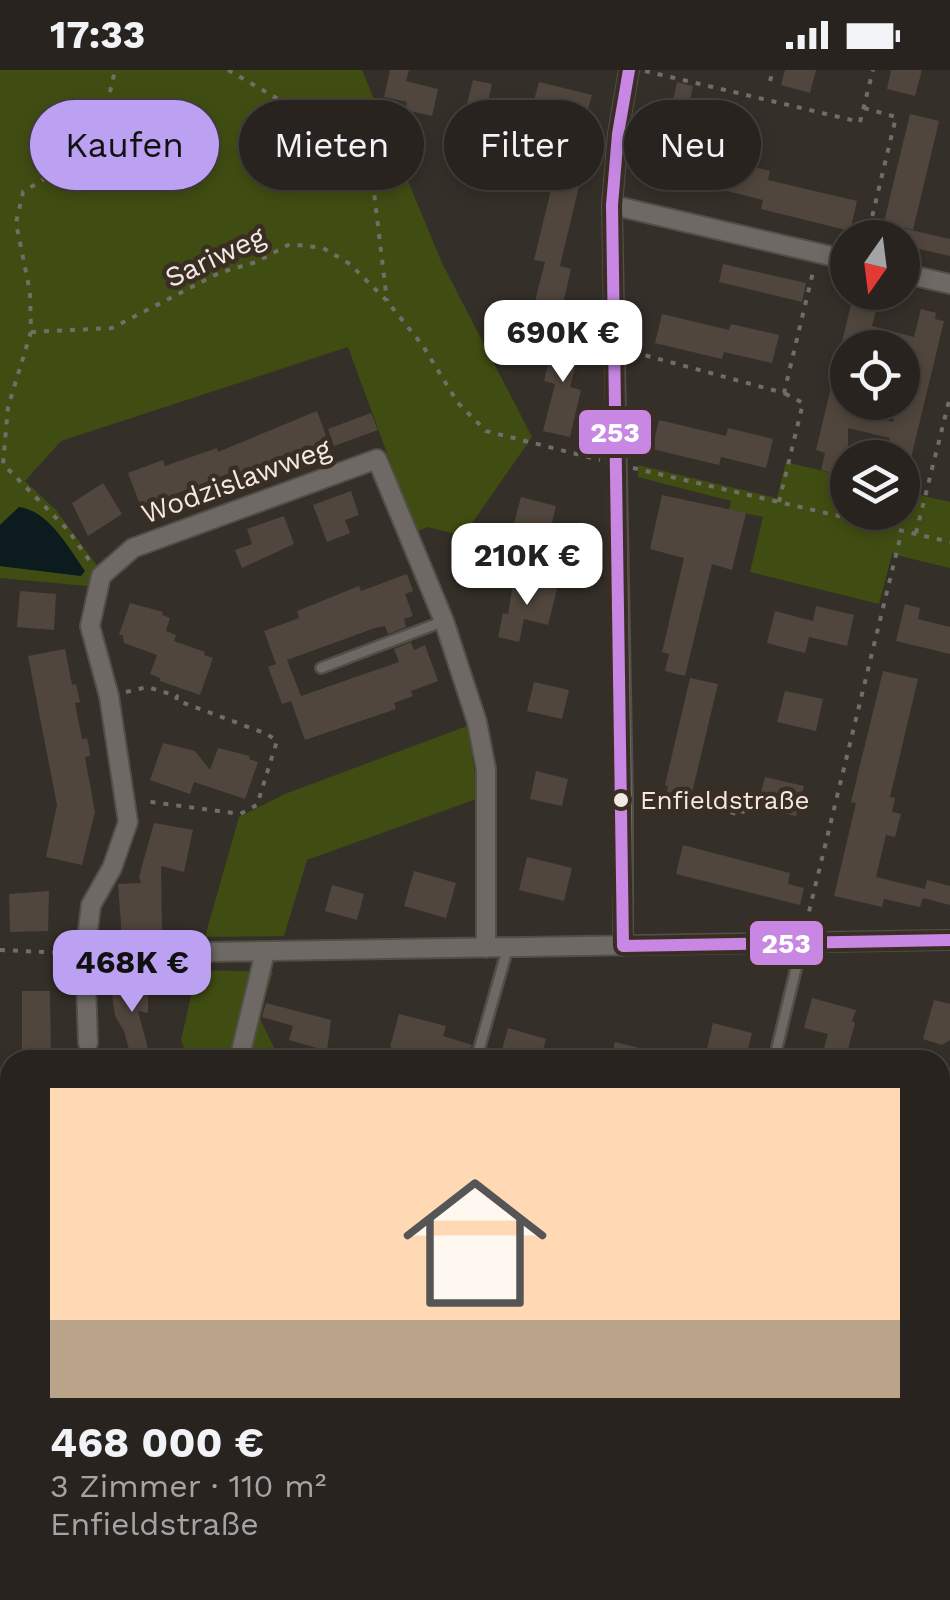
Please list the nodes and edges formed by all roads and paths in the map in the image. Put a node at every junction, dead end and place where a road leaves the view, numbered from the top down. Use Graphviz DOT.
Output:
graph roads {
  1 [pos="115,70"];
  2 [pos="228,70"];
  3 [pos="629,70"];
  4 [pos="640,70"];
  5 [pos="773,70"];
  6 [pos="874,70"];
  7 [pos="770,80"];
  8 [pos="864,108"];
  9 [pos="612,205"];
  10 [pos="871,220"];
  11 [pos="817,253"];
  12 [pos="830,256"];
  13 [pos="920,277"];
  14 [pos="950,284"];
  15 [pos="388,301"];
  16 [pos="31,332"];
  17 [pos="616,347"];
  18 [pos="784,393"];
  19 [pos="950,397"];
  20 [pos="617,465"];
  21 [pos="2,466"];
  22 [pos="779,502"];
  23 [pos="830,514"];
  24 [pos="902,530"];
  25 [pos="916,534"];
  26 [pos="950,542"];
  27 [pos="101,576"];
  28 [pos="444,621"];
  29 [pos="321,668"];
  30 [pos="109,696"];
  31 [pos="623,788"];
  32 [pos="748,788"];
  33 [pos="124,798"];
  34 [pos="950,940"];
  35 [pos="802,944"];
  36 [pos="623,946"];
  37 [pos="486,948"];
  38 [pos="508,948"];
  39 [pos="0,950"];
  40 [pos="265,952"];
  41 [pos="85,954"];
  42 [pos="88,1043"];
  43 [pos="241,1050"];
  44 [pos="479,1050"];
  45 [pos="776,1050"];
  1 -- 16 [label="path"];
  2 -- 15 [label="path"];
  3 -- 9 [label="street"];
  4 -- 8 [label="path"];
  5 -- 7 [label="path"];
  6 -- 8 [label="path"];
  8 -- 10 [label="path"];
  9 -- 11 [label="street"];
  9 -- 17 [label="street"];
  11 -- 12 [label="street"];
  11 -- 18 [label="path"];
  13 -- 14 [label="street"];
  15 -- 16 [label="path, Sariweg"];
  15 -- 20 [label="path, Sariweg"];
  16 -- 21 [label="path"];
  17 -- 18 [label="path"];
  17 -- 20 [label="street"];
  18 -- 22 [label="path"];
  19 -- 25 [label="path"];
  20 -- 22 [label="path, Sariweg"];
  20 -- 31 [label="street"];
  21 -- 27 [label="path"];
  22 -- 23 [label="path, Sariweg"];
  24 -- 25 [label="path, Sariweg"];
  24 -- 35 [label="path"];
  25 -- 26 [label="path, Sariweg"];
  27 -- 28 [label="street, Wodzislawweg"];
  27 -- 30 [label="street"];
  28 -- 29 [label="lane"];
  28 -- 37 [label="street, Wodzislawweg"];
  30 -- 33 [label="street"];
  30 -- 33 [label="path"];
  31 -- 32 [label="path"];
  31 -- 36 [label="street"];
  33 -- 41 [label="street"];
  34 -- 35 [label="street"];
  35 -- 36 [label="street"];
  35 -- 45 [label="lane"];
  36 -- 38 [label="street"];
  37 -- 38 [label="street"];
  37 -- 40 [label="street"];
  38 -- 44 [label="lane"];
  39 -- 41 [label="path"];
  40 -- 41 [label="street"];
  40 -- 43 [label="street"];
  41 -- 42 [label="street"];
}
